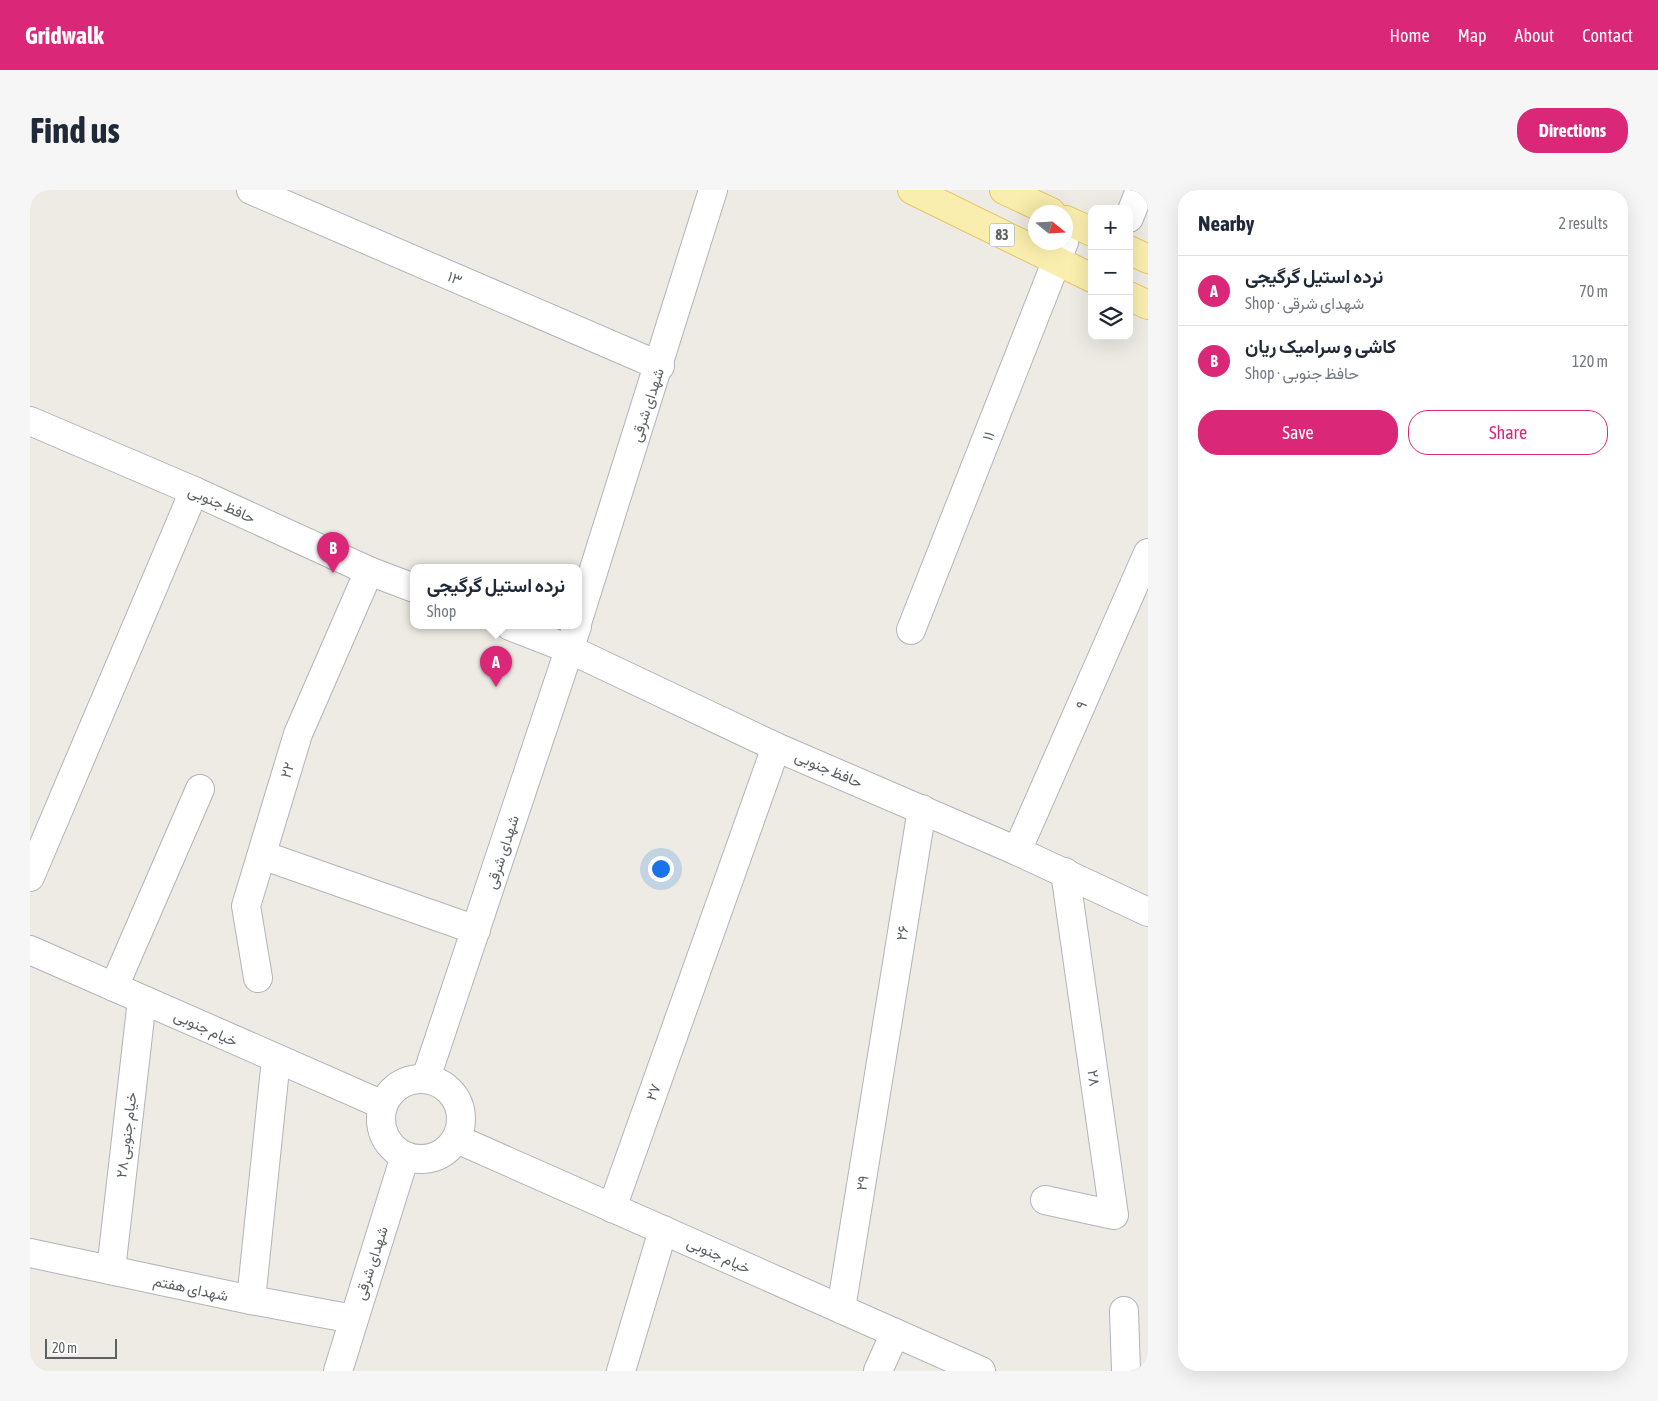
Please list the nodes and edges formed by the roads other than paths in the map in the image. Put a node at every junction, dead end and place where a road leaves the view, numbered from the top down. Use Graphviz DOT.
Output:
graph roads {
  1 [pos="251,190"];
  2 [pos="713,190"];
  3 [pos="912,190"];
  4 [pos="1004,190"];
  5 [pos="1140,190"];
  6 [pos="1028,207"];
  7 [pos="1133,208"];
  8 [pos="1028,222"];
  9 [pos="1073,245"];
  10 [pos="1059,250"];
  11 [pos="1133,252"];
  12 [pos="1148,259"];
  13 [pos="1088,271"];
  14 [pos="1133,298"];
  15 [pos="1148,305"];
  16 [pos="660,366"];
  17 [pos="30,421"];
  18 [pos="194,491"];
  19 [pos="1147,556"];
  20 [pos="369,571"];
  21 [pos="410,586"];
  22 [pos="582,608"];
  23 [pos="527,629"];
  24 [pos="911,630"];
  25 [pos="573,637"];
  26 [pos="776,747"];
  27 [pos="200,789"];
  28 [pos="922,809"];
  29 [pos="1017,851"];
  30 [pos="262,855"];
  31 [pos="1065,872"];
  32 [pos="30,877"];
  33 [pos="1148,912"];
  34 [pos="476,930"];
  35 [pos="30,950"];
  36 [pos="258,978"];
  37 [pos="114,987"];
  38 [pos="142,1000"];
  39 [pos="882,1057"];
  40 [pos="276,1059"];
  41 [pos="426,1078"];
  42 [pos="383,1105"];
  43 [pos="457,1139"];
  44 [pos="405,1156"];
  45 [pos="1045,1200"];
  46 [pos="612,1208"];
  47 [pos="663,1230"];
  48 [pos="30,1253"];
  49 [pos="111,1270"];
  50 [pos="251,1300"];
  51 [pos="841,1309"];
  52 [pos="1124,1311"];
  53 [pos="354,1319"];
  54 [pos="895,1333"];
  55 [pos="976,1370"];
  56 [pos="338,1371"];
  57 [pos="621,1371"];
  58 [pos="878,1371"];
  59 [pos="1126,1371"];
  1 -- 16 [label="street, ۱۳"];
  2 -- 16 [label="street, شهدای شرقی"];
  3 -- 8 [label="main road, 83"];
  4 -- 6 [label="main road, 83"];
  5 -- 7 [label="street"];
  9 -- 13 [label="main road, 83"];
  10 -- 24 [label="street, ۱۱"];
  11 -- 12 [label="main road"];
  14 -- 15 [label="main road"];
  16 -- 22 [label="street, شهدای شرقی"];
  17 -- 18 [label="street, حافظ جنوبی"];
  18 -- 20 [label="street, حافظ جنوبی"];
  18 -- 32 [label="street"];
  19 -- 29 [label="street, ۹"];
  20 -- 21 [label="street, حافظ جنوبی"];
  20 -- 30 [label="street, ۲۲"];
  23 -- 25 [label="street, حافظ جنوبی"];
  25 -- 26 [label="street, حافظ جنوبی"];
  25 -- 34 [label="street, شهدای شرقی"];
  26 -- 28 [label="street, حافظ جنوبی"];
  26 -- 46 [label="street, ۲۷"];
  27 -- 37 [label="street"];
  28 -- 29 [label="street, حافظ جنوبی"];
  28 -- 39 [label="street, ۲۶"];
  29 -- 31 [label="street, حافظ جنوبی"];
  30 -- 34 [label="street"];
  30 -- 36 [label="street, ۲۲"];
  31 -- 33 [label="street, حافظ جنوبی"];
  31 -- 45 [label="street, ۲۸"];
  34 -- 41 [label="street, شهدای شرقی"];
  35 -- 37 [label="street, خیام جنوبی"];
  37 -- 38 [label="street, خیام جنوبی"];
  38 -- 40 [label="street, خیام جنوبی"];
  38 -- 49 [label="street, خیام جنوبی ۲۸"];
  39 -- 51 [label="street, ۲۹"];
  40 -- 42 [label="street, خیام جنوبی"];
  40 -- 50 [label="street"];
  41 -- 42 [label="street"];
  41 -- 43 [label="street"];
  42 -- 44 [label="street"];
  43 -- 44 [label="street"];
  43 -- 46 [label="street, خیام جنوبی"];
  44 -- 53 [label="street, شهدای شرقی"];
  46 -- 47 [label="street, خیام جنوبی"];
  47 -- 51 [label="street, خیام جنوبی"];
  47 -- 57 [label="street"];
  48 -- 49 [label="street, شهدای هفتم"];
  49 -- 50 [label="street, شهدای هفتم"];
  50 -- 53 [label="street, شهدای هفتم"];
  51 -- 54 [label="street, خیام جنوبی"];
  52 -- 59 [label="street"];
  53 -- 56 [label="street, شهدای شرقی"];
  54 -- 55 [label="street, خیام جنوبی"];
  54 -- 58 [label="street"];
}
